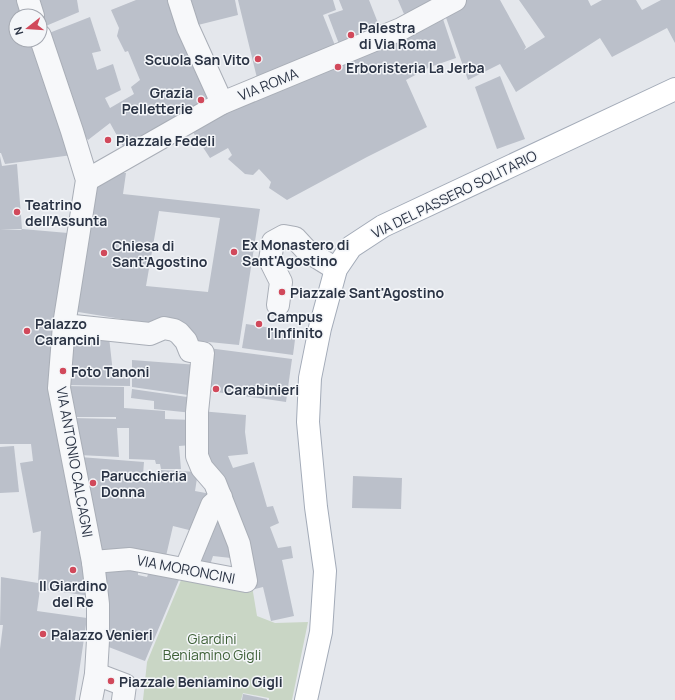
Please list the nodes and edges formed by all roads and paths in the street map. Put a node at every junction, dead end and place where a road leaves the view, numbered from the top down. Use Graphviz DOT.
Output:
graph roads {
  1 [pos="179,0"];
  2 [pos="455,0"];
  3 [pos="44,48"];
  4 [pos="675,89"];
  5 [pos="222,103"];
  6 [pos="87,180"];
  7 [pos="336,269"];
  8 [pos="278,305"];
  9 [pos="64,325"];
  10 [pos="221,498"];
  11 [pos="93,562"];
  12 [pos="186,568"];
  13 [pos="96,674"];
  14 [pos="91,700"];
  15 [pos="123,700"];
  16 [pos="306,700"];
  1 -- 5 [label="street"];
  2 -- 5 [label="street, VIA ROMA"];
  3 -- 6 [label="street"];
  4 -- 7 [label="main road, VIA DEL PASSERO SOLITARIO"];
  5 -- 6 [label="street, VIA ROMA"];
  6 -- 9 [label="street, VIA ANTONIO CALCAGNI"];
  7 -- 8 [label="street"];
  7 -- 16 [label="main road, VIA DEL PASSERO SOLITARIO"];
  9 -- 10 [label="street, VIA MORONCINI"];
  9 -- 11 [label="street, VIA ANTONIO CALCAGNI"];
  10 -- 12 [label="street"];
  10 -- 12 [label="street, VIA MORONCINI"];
  11 -- 12 [label="street, VIA MORONCINI"];
  11 -- 13 [label="street, VIA ANTONIO CALCAGNI"];
  13 -- 14 [label="street, VIA ANTONIO CALCAGNI"];
  13 -- 15 [label="street"];
}
